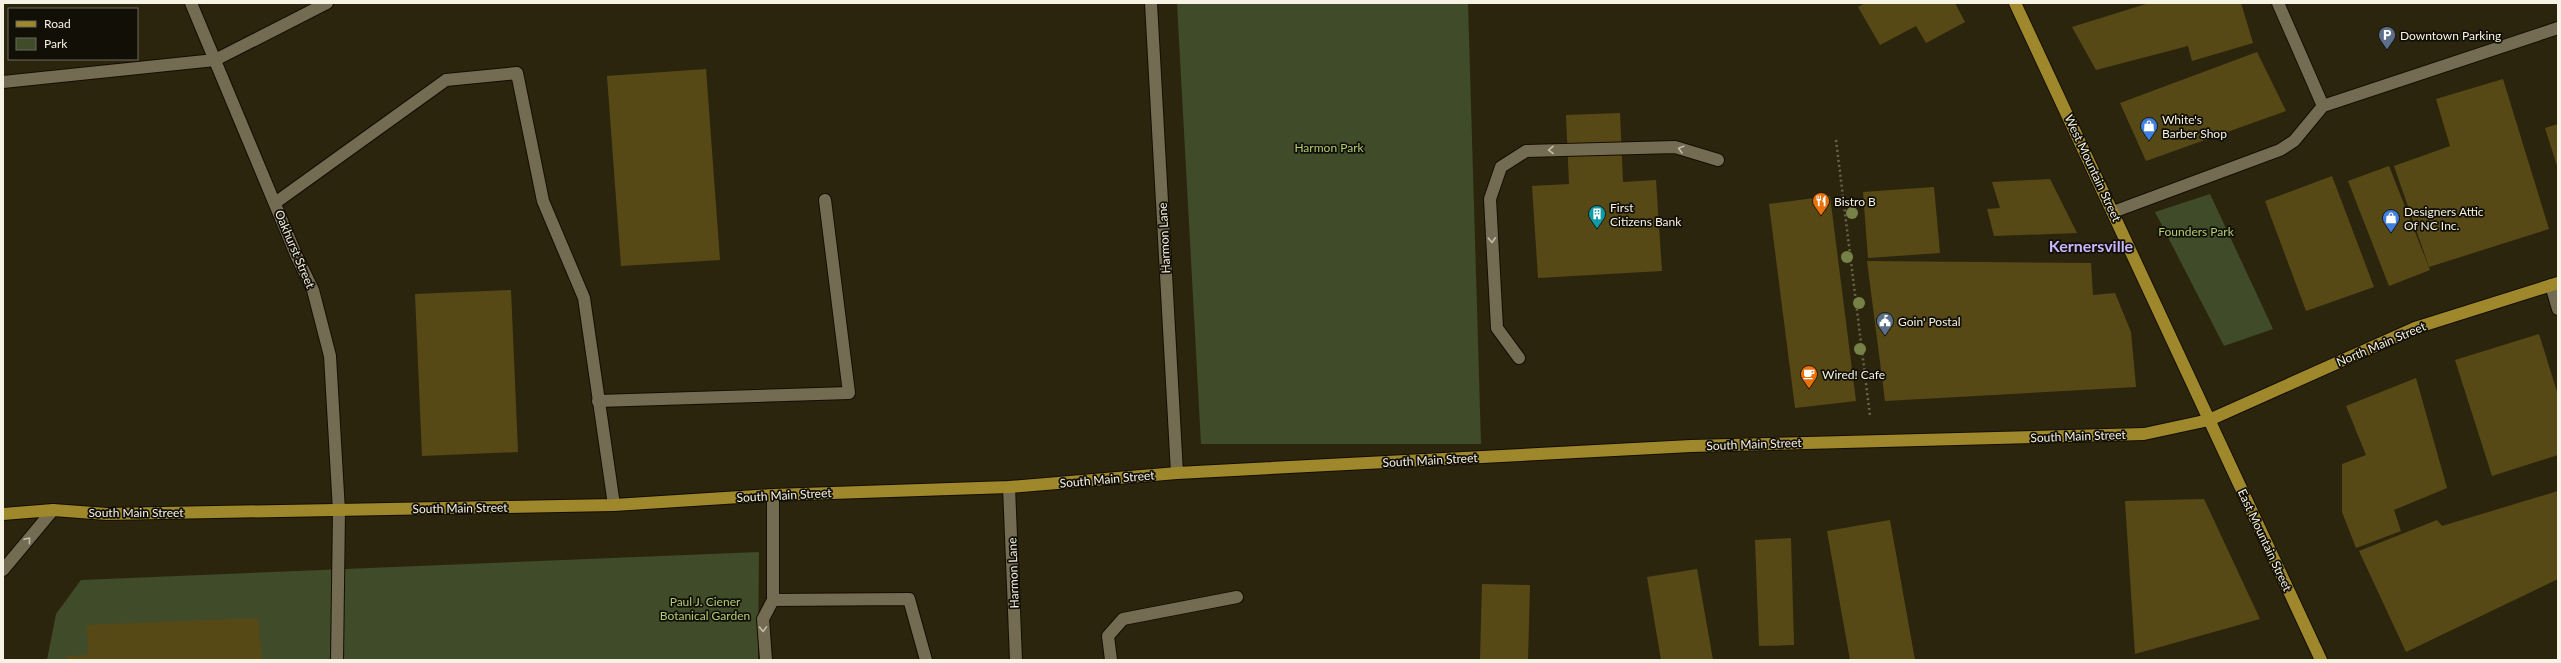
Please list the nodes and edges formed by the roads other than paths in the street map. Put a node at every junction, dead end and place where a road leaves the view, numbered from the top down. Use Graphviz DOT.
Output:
graph roads {
  1 [pos="191,3"];
  2 [pos="327,3"];
  3 [pos="1151,3"];
  4 [pos="2015,3"];
  5 [pos="2278,3"];
  6 [pos="2558,28"];
  7 [pos="215,60"];
  8 [pos="3,82"];
  9 [pos="2323,106"];
  10 [pos="1718,160"];
  11 [pos="825,200"];
  12 [pos="275,203"];
  13 [pos="2113,212"];
  14 [pos="2554,284"];
  15 [pos="2558,309"];
  16 [pos="1519,358"];
  17 [pos="598,402"];
  18 [pos="2210,420"];
  19 [pos="1177,473"];
  20 [pos="1010,487"];
  21 [pos="773,495"];
  22 [pos="614,505"];
  23 [pos="53,510"];
  24 [pos="339,511"];
  25 [pos="3,514"];
  26 [pos="3,570"];
  27 [pos="1237,597"];
  28 [pos="773,600"];
  29 [pos="337,660"];
  30 [pos="766,660"];
  31 [pos="926,660"];
  32 [pos="1016,660"];
  33 [pos="1111,660"];
  34 [pos="2321,660"];
  1 -- 7 [label="street, Oakhurst Street"];
  2 -- 7 [label="street"];
  3 -- 19 [label="street, Harmon Lane"];
  4 -- 13 [label="main road, West Mountain Street"];
  5 -- 9 [label="street"];
  6 -- 9 [label="street"];
  7 -- 8 [label="street"];
  7 -- 12 [label="street, Oakhurst Street"];
  9 -- 13 [label="street"];
  10 -- 16 [label="street, one-way"];
  11 -- 17 [label="street"];
  12 -- 17 [label="street"];
  12 -- 24 [label="street, Oakhurst Street"];
  13 -- 18 [label="main road, West Mountain Street"];
  14 -- 15 [label="street"];
  14 -- 18 [label="main road, North Main Street"];
  17 -- 22 [label="street"];
  18 -- 19 [label="main road, South Main Street"];
  18 -- 34 [label="main road, East Mountain Street"];
  19 -- 20 [label="main road, South Main Street"];
  20 -- 21 [label="main road, South Main Street"];
  20 -- 32 [label="street, Harmon Lane"];
  21 -- 22 [label="main road, South Main Street"];
  21 -- 28 [label="street"];
  22 -- 24 [label="main road, South Main Street"];
  23 -- 24 [label="main road, South Main Street"];
  23 -- 25 [label="main road, South Main Street"];
  26 -- 23 [label="street, one-way"];
  24 -- 29 [label="street, Oakhurst Street"];
  27 -- 33 [label="street"];
  28 -- 30 [label="street, one-way"];
  28 -- 31 [label="street"];
}
